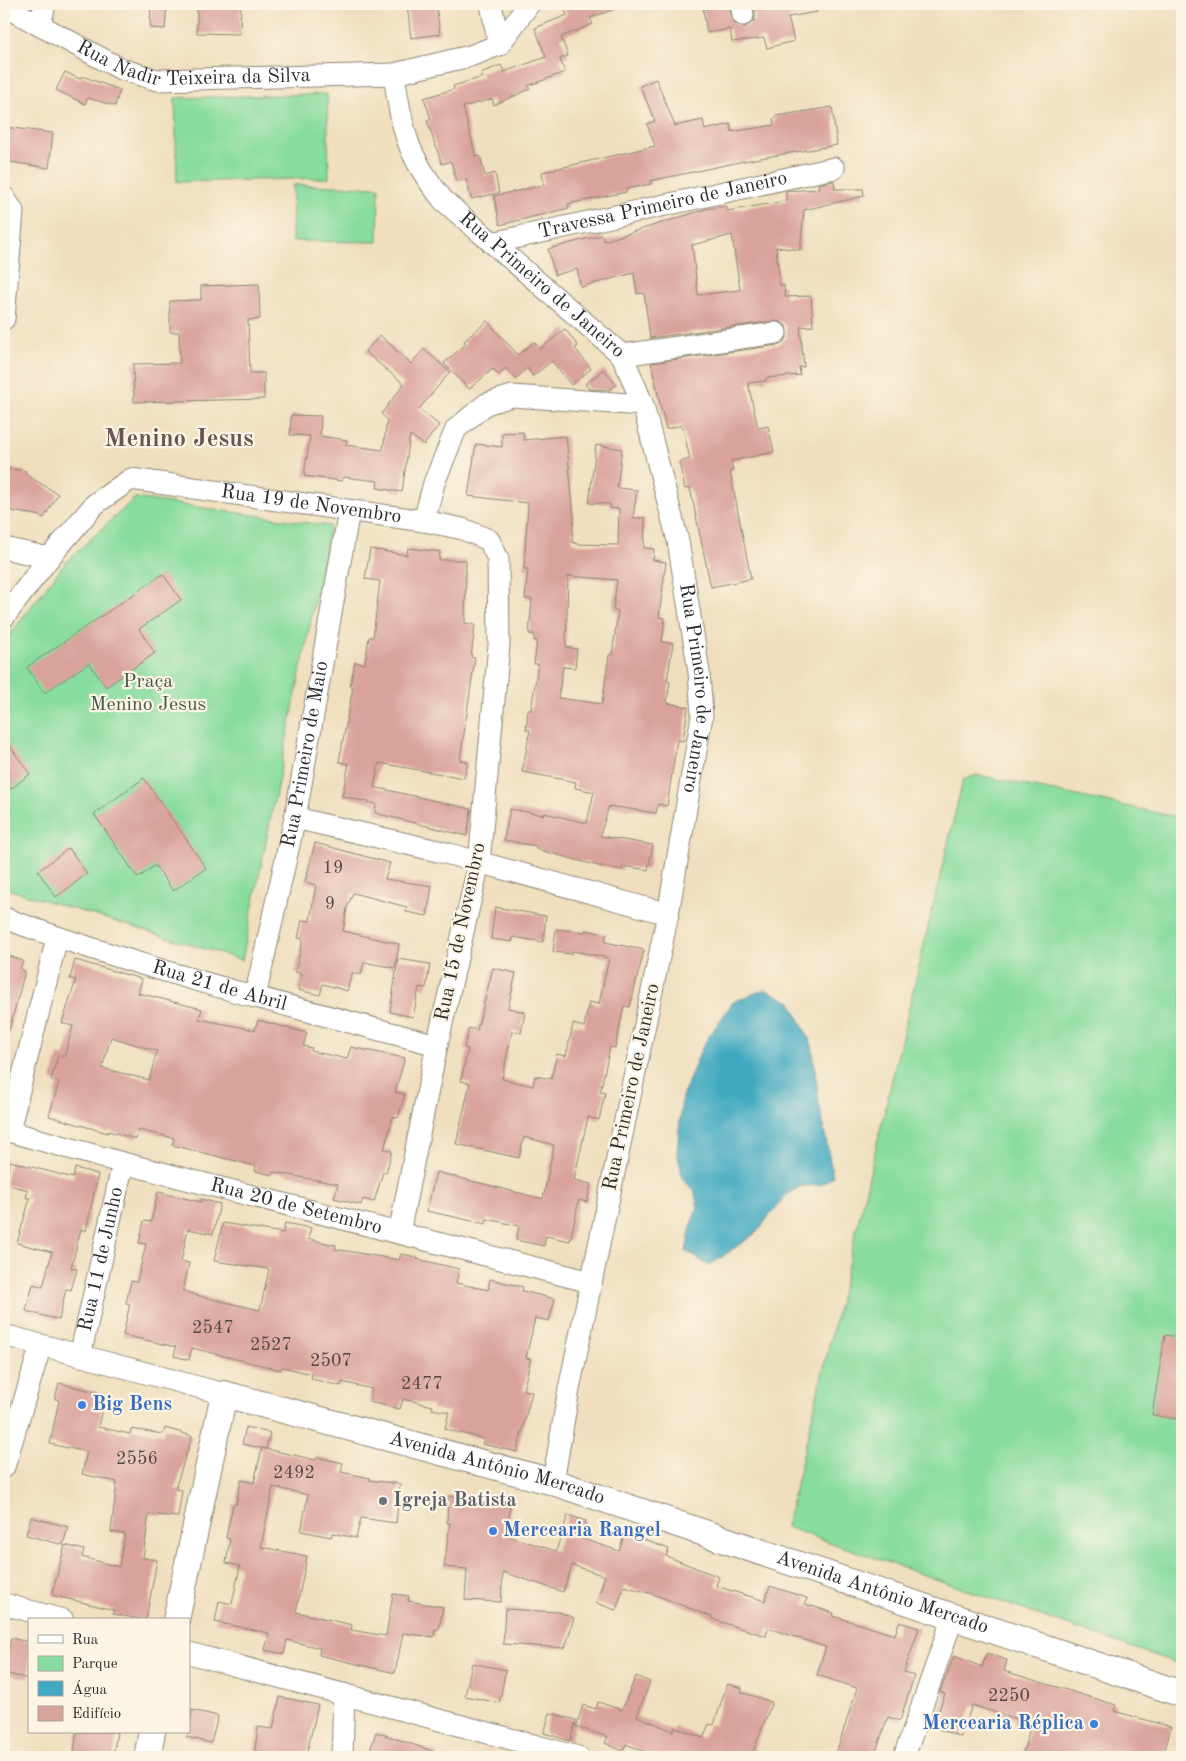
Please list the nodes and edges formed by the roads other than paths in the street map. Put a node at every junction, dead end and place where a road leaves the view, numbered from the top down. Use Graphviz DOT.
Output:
graph roads {
  1 [pos="45,4"];
  2 [pos="491,4"];
  3 [pos="529,4"];
  4 [pos="4,6"];
  5 [pos="40,26"];
  6 [pos="499,45"];
  7 [pos="394,74"];
  8 [pos="834,168"];
  9 [pos="4,197"];
  10 [pos="492,243"];
  11 [pos="4,319"];
  12 [pos="776,333"];
  13 [pos="622,355"];
  14 [pos="643,405"];
  15 [pos="349,511"];
  16 [pos="424,521"];
  17 [pos="489,540"];
  18 [pos="4,548"];
  19 [pos="49,558"];
  20 [pos="4,617"];
  21 [pos="295,818"];
  22 [pos="479,863"];
  23 [pos="668,914"];
  24 [pos="4,918"];
  25 [pos="57,938"];
  26 [pos="255,997"];
  27 [pos="437,1045"];
  28 [pos="6,1130"];
  29 [pos="123,1163"];
  30 [pos="399,1233"];
  31 [pos="591,1282"];
  32 [pos="4,1335"];
  33 [pos="42,1345"];
  34 [pos="80,1356"];
  35 [pos="224,1394"];
  36 [pos="4,1468"];
  37 [pos="553,1482"];
  38 [pos="4,1604"];
  39 [pos="953,1617"];
  40 [pos="56,1618"];
  41 [pos="176,1618"];
  42 [pos="190,1653"];
  43 [pos="344,1694"];
  44 [pos="1182,1694"];
  45 [pos="152,1734"];
  46 [pos="147,1757"];
  47 [pos="342,1757"];
  48 [pos="578,1757"];
  49 [pos="904,1757"];
  1 -- 5 [label="street"];
  2 -- 6 [label="street"];
  3 -- 6 [label="street"];
  4 -- 5 [label="street, Rua Nadir Teixeira da Silva"];
  5 -- 7 [label="street, Rua Nadir Teixeira da Silva"];
  6 -- 7 [label="street, Rua Nadir Teixeira da Silva"];
  7 -- 10 [label="street, Rua Primeiro de Janeiro"];
  8 -- 10 [label="street, Travessa Primeiro de Janeiro"];
  9 -- 11 [label="street"];
  10 -- 13 [label="street, Rua Primeiro de Janeiro"];
  12 -- 13 [label="street"];
  13 -- 14 [label="street, Rua Primeiro de Janeiro"];
  14 -- 16 [label="street"];
  14 -- 23 [label="street, Rua Primeiro de Janeiro"];
  15 -- 16 [label="street, Rua 19 de Novembro"];
  15 -- 19 [label="street, Rua 19 de Novembro"];
  15 -- 21 [label="street, Rua Primeiro de Maio"];
  16 -- 17 [label="street, Rua 19 de Novembro"];
  17 -- 22 [label="street, Rua 15 de Novembro"];
  18 -- 19 [label="street"];
  19 -- 20 [label="street"];
  21 -- 22 [label="street"];
  21 -- 26 [label="street, Rua Primeiro de Maio"];
  22 -- 23 [label="street"];
  22 -- 27 [label="street, Rua 15 de Novembro"];
  23 -- 31 [label="street, Rua Primeiro de Janeiro"];
  24 -- 25 [label="street, Rua 21 de Abril"];
  25 -- 26 [label="street, Rua 21 de Abril"];
  25 -- 28 [label="street"];
  26 -- 27 [label="street, Rua 21 de Abril"];
  27 -- 30 [label="street, Rua 15 de Novembro"];
  28 -- 29 [label="street, Rua 20 de Setembro"];
  29 -- 30 [label="street, Rua 20 de Setembro"];
  29 -- 34 [label="street, Rua 11 de Junho"];
  30 -- 31 [label="street, Rua 20 de Setembro"];
  31 -- 37 [label="street, Rua Primeiro de Janeiro"];
  32 -- 33 [label="street, Avenida Antônio Mercado"];
  33 -- 34 [label="street, Avenida Antônio Mercado"];
  33 -- 36 [label="street"];
  34 -- 35 [label="street, Avenida Antônio Mercado"];
  35 -- 37 [label="street, Avenida Antônio Mercado"];
  35 -- 41 [label="street"];
  37 -- 39 [label="street, Avenida Antônio Mercado"];
  38 -- 40 [label="street"];
  39 -- 44 [label="street, Avenida Antônio Mercado"];
  39 -- 49 [label="street"];
  42 -- 43 [label="street"];
  43 -- 47 [label="street"];
  43 -- 48 [label="street"];
  45 -- 46 [label="street"];
}
